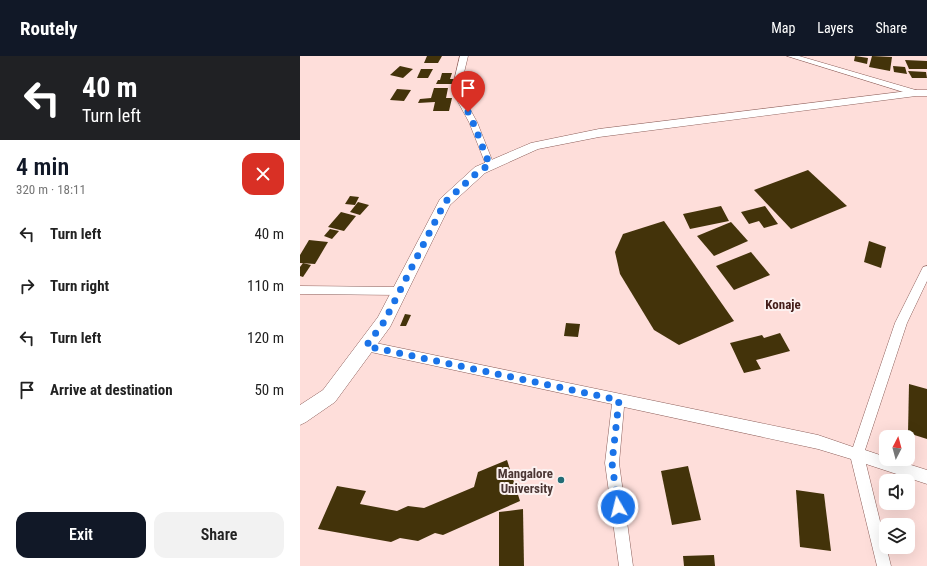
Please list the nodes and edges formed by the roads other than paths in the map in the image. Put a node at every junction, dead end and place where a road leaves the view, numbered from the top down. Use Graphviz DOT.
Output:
graph roads {
  1 [pos="464,56"];
  2 [pos="791,56"];
  3 [pos="921,93"];
  4 [pos="490,165"];
  5 [pos="927,270"];
  6 [pos="300,290"];
  7 [pos="400,291"];
  8 [pos="366,346"];
  9 [pos="619,400"];
  10 [pos="300,416"];
  11 [pos="857,455"];
  12 [pos="927,477"];
  13 [pos="626,566"];
  14 [pos="884,566"];
  1 -- 4 [label="street"];
  2 -- 3 [label="street"];
  3 -- 4 [label="main road"];
  4 -- 7 [label="main road"];
  5 -- 11 [label="street"];
  6 -- 7 [label="street"];
  7 -- 8 [label="main road"];
  8 -- 9 [label="street"];
  8 -- 10 [label="main road"];
  9 -- 11 [label="street"];
  9 -- 13 [label="street"];
  11 -- 12 [label="street"];
  11 -- 14 [label="street"];
}
